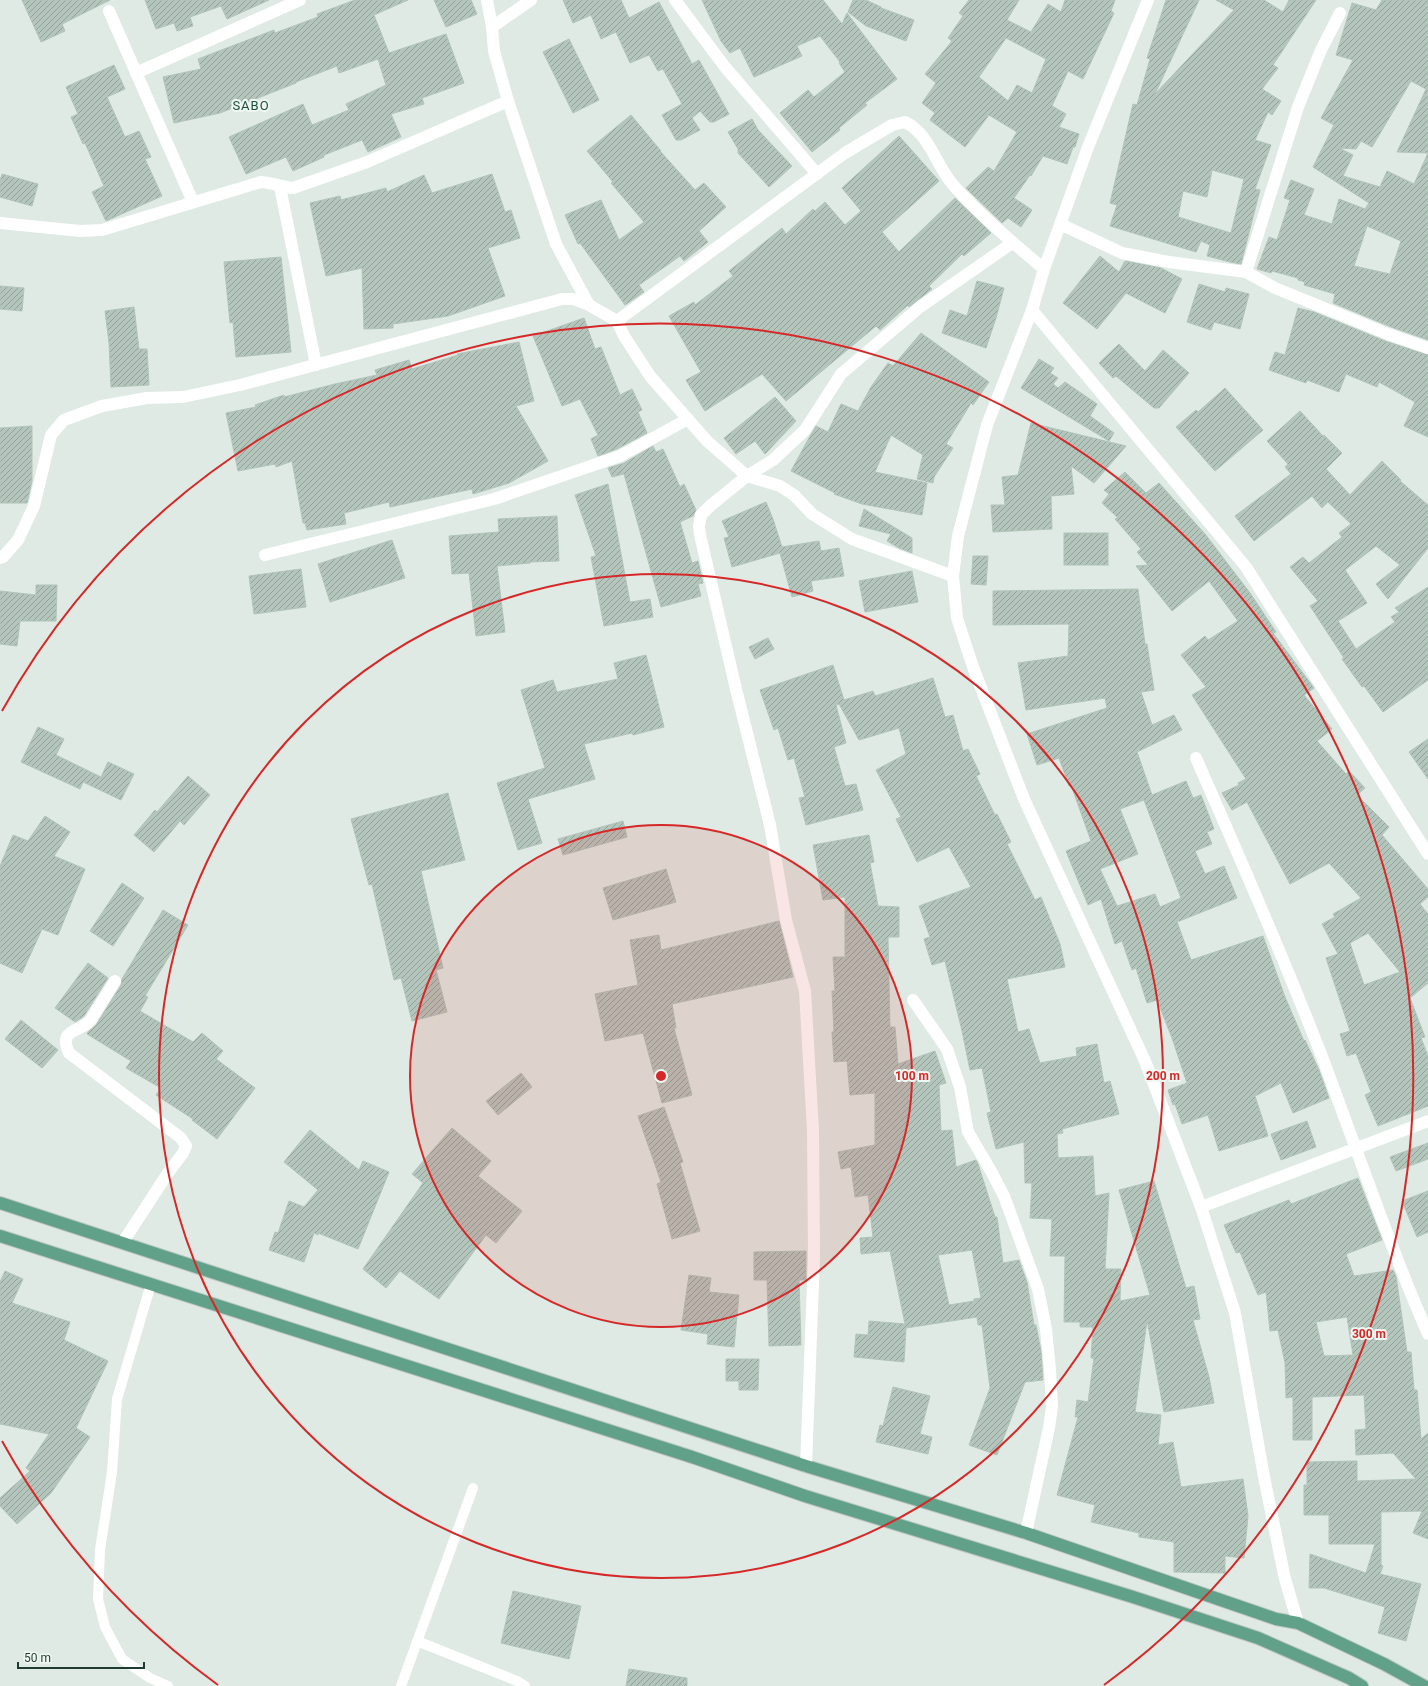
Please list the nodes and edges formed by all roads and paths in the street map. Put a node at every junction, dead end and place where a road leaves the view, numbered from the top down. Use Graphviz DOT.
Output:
graph roads {
  1 [pos="300,0"];
  2 [pos="487,0"];
  3 [pos="531,0"];
  4 [pos="676,0"];
  5 [pos="1148,0"];
  6 [pos="109,11"];
  7 [pos="1340,13"];
  8 [pos="492,28"];
  9 [pos="136,73"];
  10 [pos="508,101"];
  11 [pos="817,174"];
  12 [pos="280,187"];
  13 [pos="193,202"];
  14 [pos="0,223"];
  15 [pos="1060,224"];
  16 [pos="1012,243"];
  17 [pos="1044,269"];
  18 [pos="1246,272"];
  19 [pos="588,305"];
  20 [pos="1032,310"];
  21 [pos="617,321"];
  22 [pos="1428,348"];
  23 [pos="316,365"];
  24 [pos="688,419"];
  25 [pos="747,476"];
  26 [pos="265,555"];
  27 [pos="0,558"];
  28 [pos="953,576"];
  29 [pos="1196,758"];
  30 [pos="1428,854"];
  31 [pos="115,981"];
  32 [pos="913,1000"];
  33 [pos="1428,1121"];
  34 [pos="1355,1148"];
  35 [pos="0,1203"];
  36 [pos="1201,1207"];
  37 [pos="0,1236"];
  38 [pos="124,1242"];
  39 [pos="151,1284"];
  40 [pos="1428,1334"];
  41 [pos="806,1466"];
  42 [pos="473,1488"];
  43 [pos="1026,1533"];
  44 [pos="1298,1623"];
  45 [pos="417,1641"];
  46 [pos="168,1686"];
  47 [pos="401,1686"];
  48 [pos="526,1686"];
  49 [pos="1362,1686"];
  50 [pos="1424,1686"];
  1 -- 9 [label="street"];
  2 -- 8 [label="street"];
  3 -- 8 [label="street"];
  4 -- 11 [label="street"];
  5 -- 15 [label="street"];
  6 -- 9 [label="street"];
  7 -- 18 [label="street"];
  8 -- 10 [label="street"];
  9 -- 13 [label="street"];
  10 -- 12 [label="street"];
  10 -- 19 [label="street"];
  11 -- 16 [label="street"];
  11 -- 21 [label="street"];
  12 -- 13 [label="street"];
  12 -- 23 [label="street"];
  13 -- 14 [label="street"];
  15 -- 17 [label="street"];
  15 -- 18 [label="street"];
  16 -- 17 [label="street"];
  16 -- 25 [label="street"];
  17 -- 20 [label="street"];
  18 -- 22 [label="street"];
  19 -- 21 [label="street"];
  19 -- 23 [label="street"];
  20 -- 28 [label="street"];
  20 -- 30 [label="street"];
  21 -- 24 [label="street"];
  23 -- 27 [label="street"];
  24 -- 25 [label="street"];
  24 -- 26 [label="street"];
  25 -- 28 [label="street"];
  25 -- 41 [label="street"];
  28 -- 36 [label="street"];
  29 -- 34 [label="street"];
  31 -- 38 [label="street"];
  32 -- 43 [label="street"];
  33 -- 34 [label="street"];
  34 -- 36 [label="street"];
  34 -- 40 [label="street"];
  35 -- 38 [label="main road"];
  36 -- 44 [label="street"];
  37 -- 39 [label="main road"];
  38 -- 41 [label="main road"];
  39 -- 46 [label="lane"];
  39 -- 49 [label="main road"];
  41 -- 43 [label="main road"];
  42 -- 45 [label="lane"];
  43 -- 44 [label="main road"];
  44 -- 50 [label="main road"];
  45 -- 47 [label="lane"];
  45 -- 48 [label="lane"];
}
